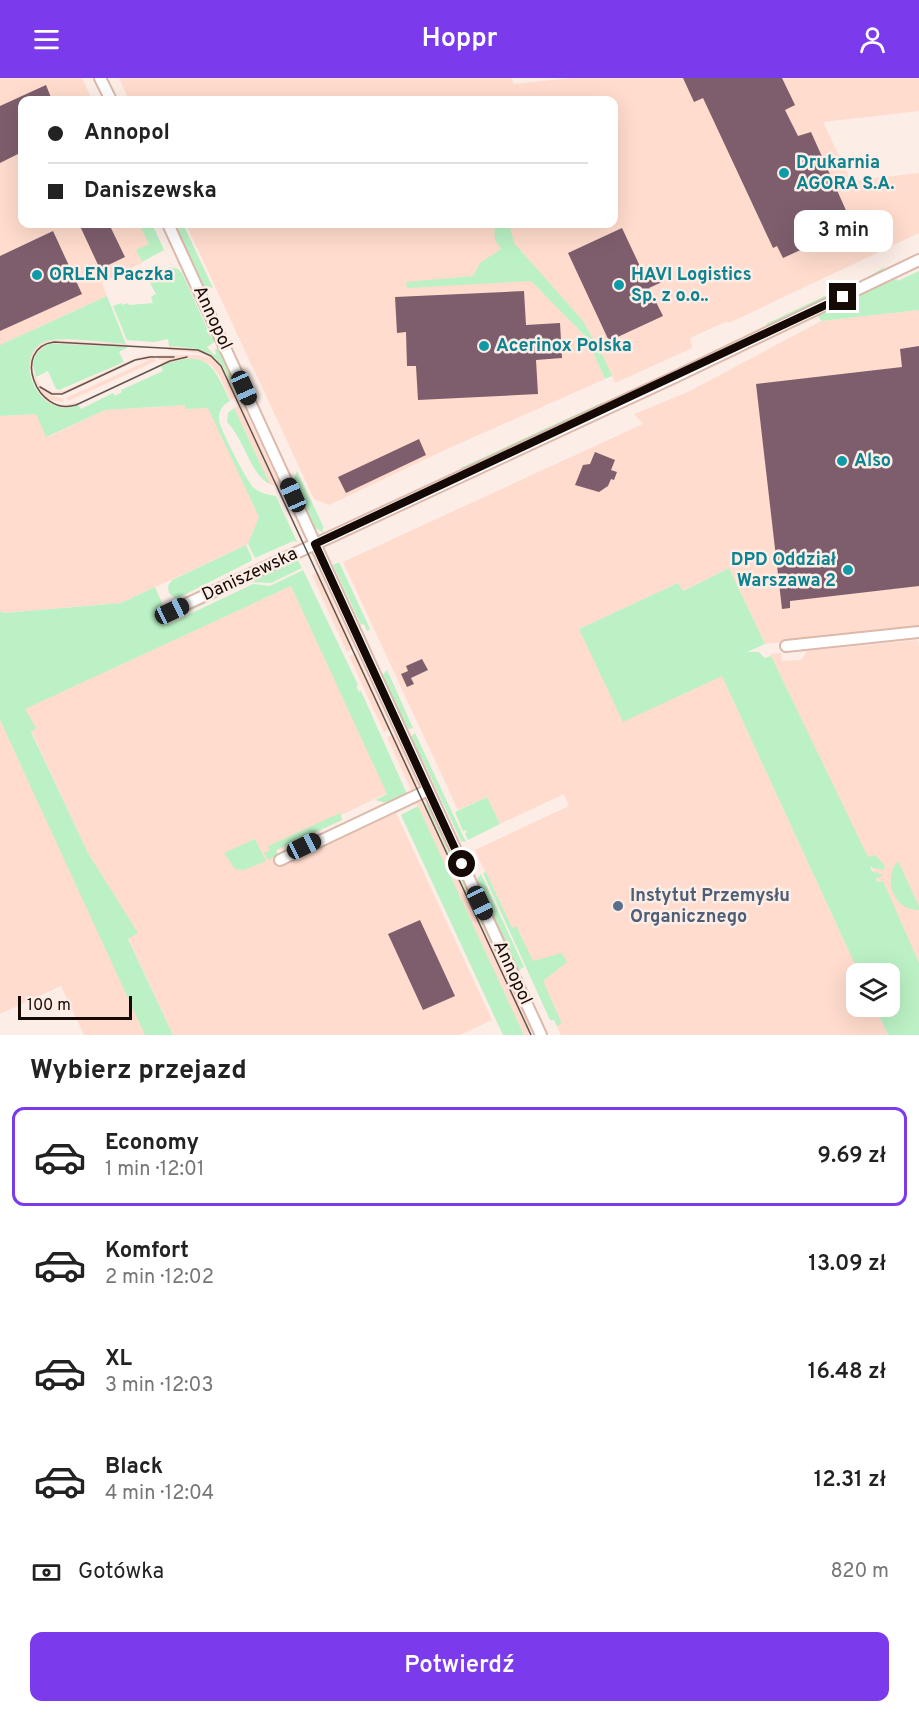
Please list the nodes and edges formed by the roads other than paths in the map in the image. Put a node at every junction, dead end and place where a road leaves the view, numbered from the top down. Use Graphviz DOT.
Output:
graph roads {
  1 [pos="100,78"];
  2 [pos="109,96"];
  3 [pos="170,228"];
  4 [pos="919,260"];
  5 [pos="315,544"];
  6 [pos="167,613"];
  7 [pos="919,632"];
  8 [pos="786,646"];
  9 [pos="428,790"];
  10 [pos="279,860"];
  11 [pos="541,1035"];
  1 -- 2 [label="street"];
  3 -- 5 [label="street, Annopol"];
  4 -- 5 [label="street, Daniszewska"];
  5 -- 6 [label="street, Daniszewska"];
  5 -- 9 [label="street, Annopol"];
  7 -- 8 [label="street"];
  9 -- 10 [label="street"];
  9 -- 11 [label="street, Annopol"];
}
